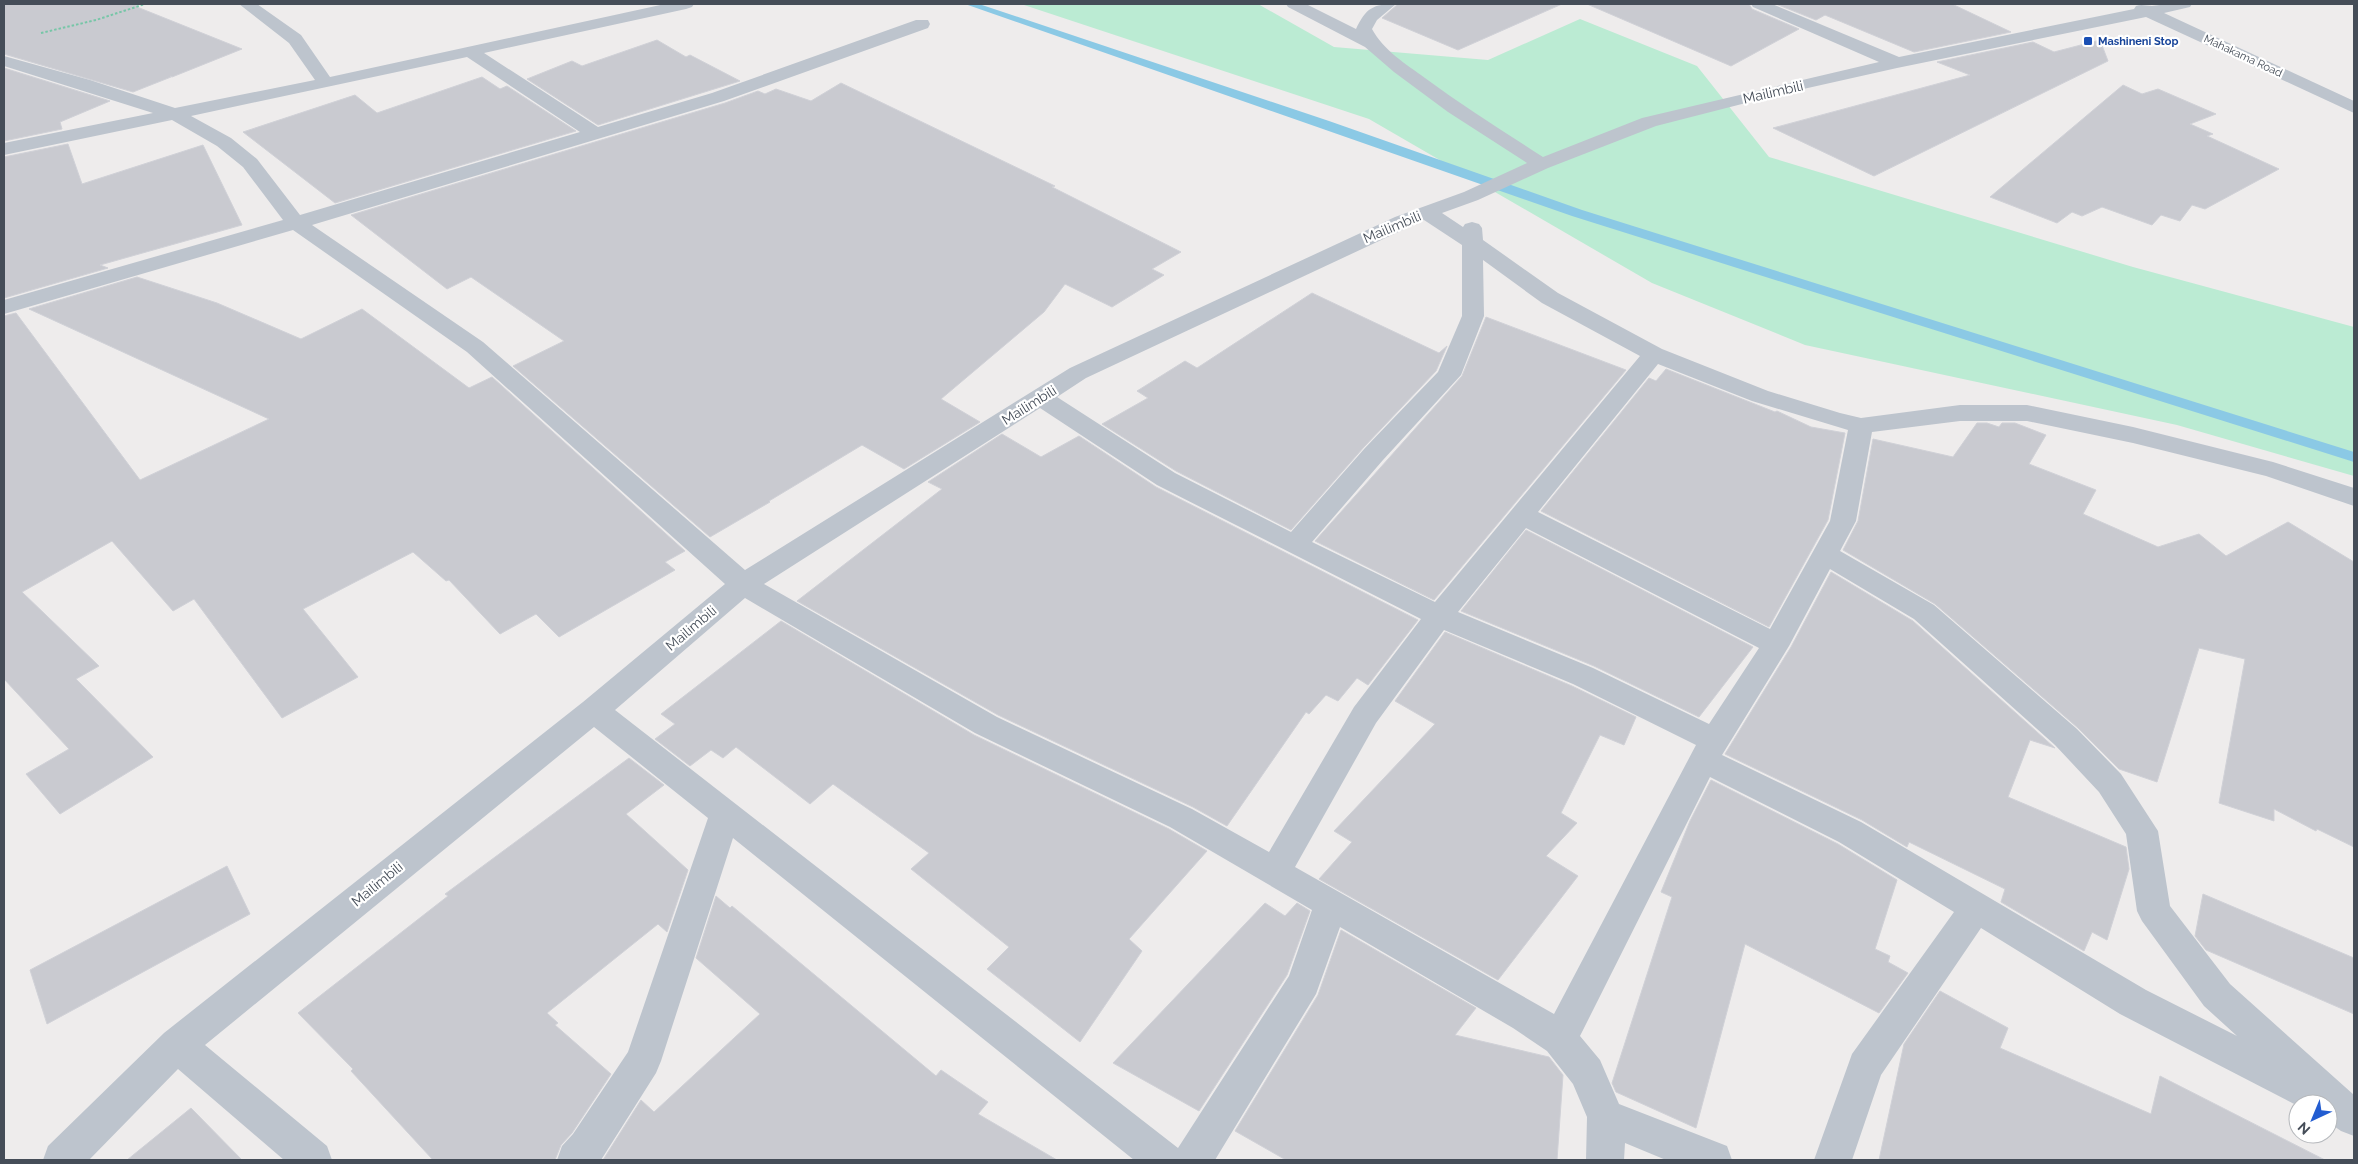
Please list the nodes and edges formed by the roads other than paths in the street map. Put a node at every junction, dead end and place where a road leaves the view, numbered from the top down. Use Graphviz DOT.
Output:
graph roads {
  1 [pos="247,4"];
  2 [pos="686,4"];
  3 [pos="1294,4"];
  4 [pos="1388,4"];
  5 [pos="1759,4"];
  6 [pos="2184,4"];
  7 [pos="2139,7"];
  8 [pos="922,24"];
  9 [pos="1371,43"];
  10 [pos="469,51"];
  11 [pos="4,61"];
  12 [pos="1897,63"];
  13 [pos="326,83"];
  14 [pos="2354,108"];
  15 [pos="174,114"];
  16 [pos="594,133"];
  17 [pos="4,149"];
  18 [pos="1533,167"];
  19 [pos="1471,196"];
  20 [pos="1414,217"];
  21 [pos="296,223"];
  22 [pos="1472,242"];
  23 [pos="4,307"];
  24 [pos="1654,354"];
  25 [pos="1040,397"];
  26 [pos="1862,426"];
  27 [pos="2354,497"];
  28 [pos="1522,514"];
  29 [pos="1294,546"];
  30 [pos="1825,554"];
  31 [pos="743,584"];
  32 [pos="1439,616"];
  33 [pos="1776,644"];
  34 [pos="594,710"];
  35 [pos="1708,750"];
  36 [pos="725,814"];
  37 [pos="1275,872"];
  38 [pos="1330,904"];
  39 [pos="1976,908"];
  40 [pos="1560,1039"];
  41 [pos="177,1044"];
  42 [pos="2349,1114"];
  43 [pos="1606,1117"];
  44 [pos="62,1160"];
  45 [pos="313,1160"];
  46 [pos="576,1160"];
  47 [pos="1164,1160"];
  48 [pos="1193,1160"];
  49 [pos="1605,1160"];
  50 [pos="1713,1160"];
  51 [pos="1833,1160"];
  1 -- 13 [label="street"];
  2 -- 10 [label="street"];
  3 -- 9 [label="street"];
  4 -- 9 [label="street"];
  5 -- 12 [label="street"];
  6 -- 7 [label="street, Mailimbili"];
  7 -- 12 [label="street, Mailimbili"];
  7 -- 14 [label="street, Mahakama Road"];
  8 -- 16 [label="street"];
  9 -- 18 [label="street"];
  10 -- 13 [label="street"];
  10 -- 16 [label="street"];
  11 -- 15 [label="street"];
  12 -- 18 [label="street, Mailimbili"];
  13 -- 15 [label="street"];
  15 -- 17 [label="street"];
  15 -- 21 [label="street"];
  16 -- 21 [label="street"];
  18 -- 19 [label="street, Mailimbili"];
  19 -- 20 [label="street, Mailimbili"];
  19 -- 22 [label="street"];
  20 -- 22 [label="street"];
  20 -- 25 [label="street, Mailimbili"];
  21 -- 23 [label="street"];
  21 -- 31 [label="street"];
  22 -- 24 [label="street"];
  22 -- 29 [label="street"];
  24 -- 26 [label="street"];
  24 -- 28 [label="street"];
  25 -- 29 [label="street"];
  25 -- 31 [label="street, Mailimbili"];
  26 -- 27 [label="street"];
  26 -- 30 [label="street"];
  28 -- 32 [label="street"];
  28 -- 33 [label="street"];
  29 -- 32 [label="street"];
  30 -- 33 [label="street"];
  30 -- 42 [label="street"];
  31 -- 34 [label="street, Mailimbili"];
  31 -- 37 [label="street"];
  32 -- 35 [label="street"];
  32 -- 37 [label="street"];
  33 -- 35 [label="street"];
  34 -- 36 [label="street"];
  34 -- 41 [label="street, Mailimbili"];
  35 -- 39 [label="street"];
  35 -- 40 [label="street"];
  36 -- 46 [label="street"];
  36 -- 47 [label="street"];
  37 -- 38 [label="street"];
  38 -- 40 [label="street"];
  38 -- 48 [label="street"];
  39 -- 42 [label="street"];
  39 -- 51 [label="street"];
  40 -- 43 [label="street"];
  41 -- 44 [label="street, Mailimbili"];
  41 -- 45 [label="street"];
  43 -- 49 [label="street"];
  43 -- 50 [label="street"];
}
